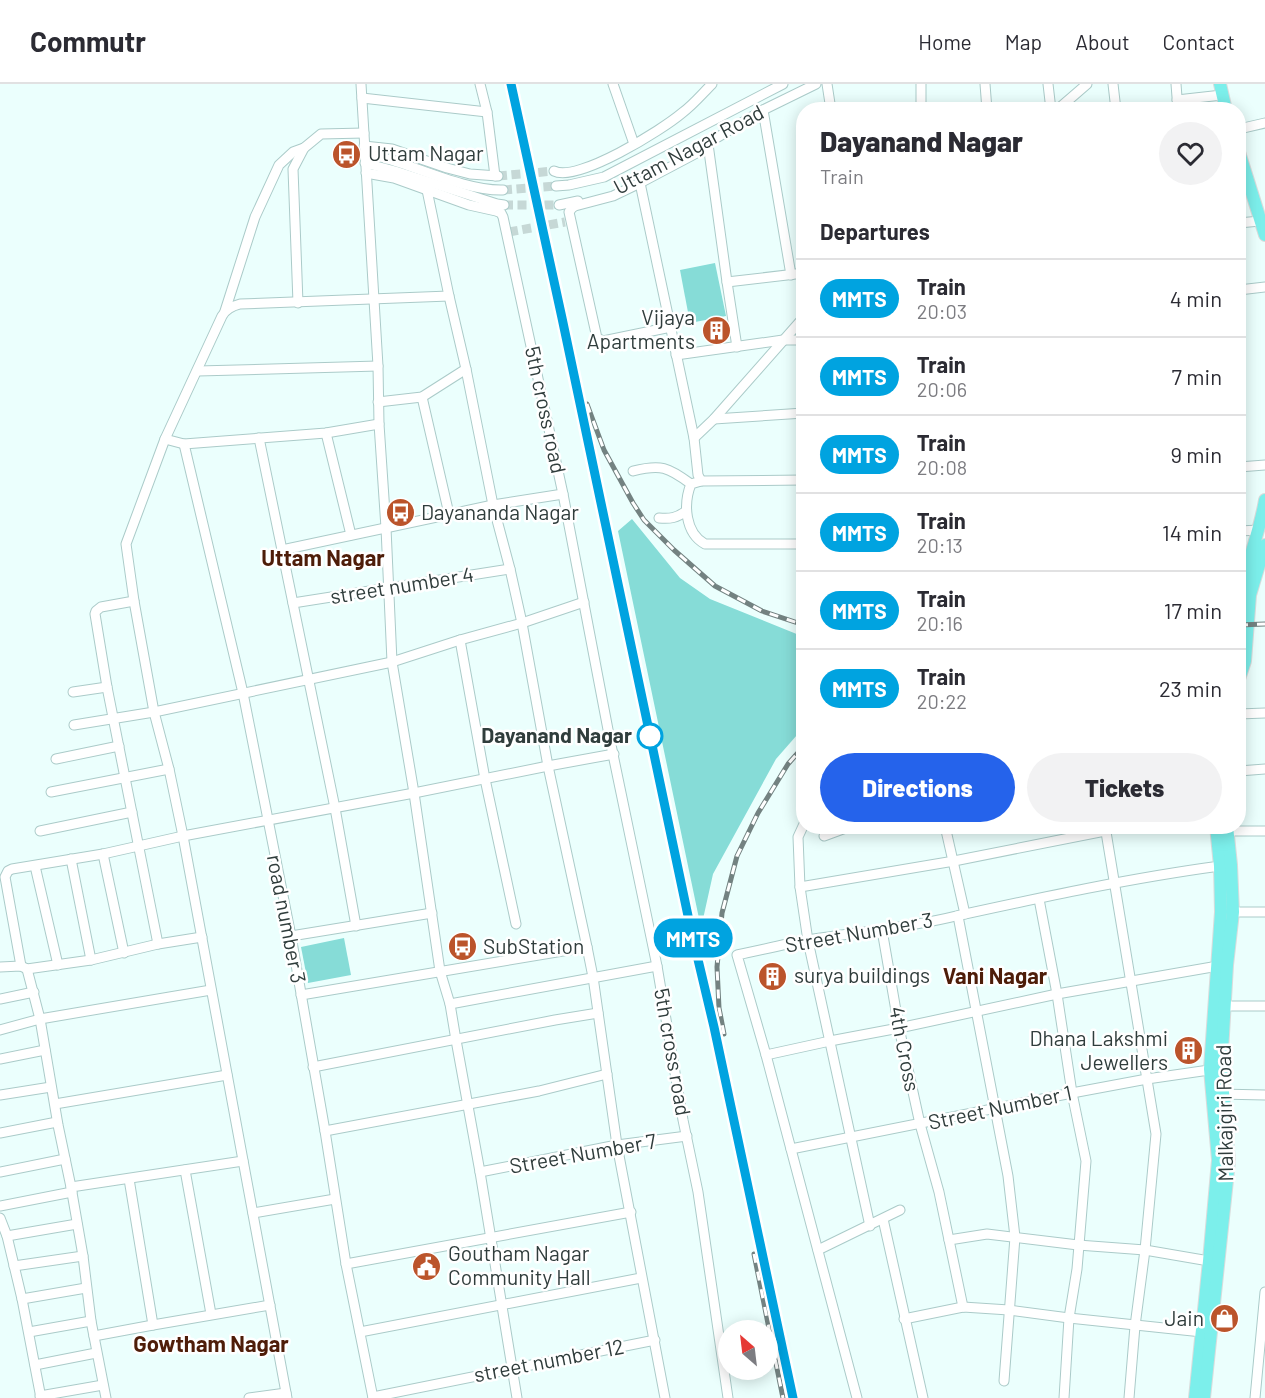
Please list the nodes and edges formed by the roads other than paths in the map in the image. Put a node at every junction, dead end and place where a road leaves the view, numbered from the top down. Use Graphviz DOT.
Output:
graph roads {
  1 [pos="361,84"];
  2 [pos="480,84"];
  3 [pos="613,84"];
  4 [pos="712,84"];
  5 [pos="783,84"];
  6 [pos="816,84"];
  7 [pos="827,84"];
  8 [pos="921,84"];
  9 [pos="985,84"];
  10 [pos="1048,84"];
  11 [pos="1087,84"];
  12 [pos="1113,84"];
  13 [pos="1176,84"];
  14 [pos="801,88"];
  15 [pos="1221,90"];
  16 [pos="362,98"];
  17 [pos="830,102"];
  18 [pos="921,102"];
  19 [pos="986,102"];
  20 [pos="1050,102"];
  21 [pos="1067,102"];
  22 [pos="1114,102"];
  23 [pos="1178,102"];
  24 [pos="1187,102"];
  25 [pos="763,110"];
  26 [pos="487,112"];
  27 [pos="1265,123"];
  28 [pos="1246,127"];
  29 [pos="364,133"];
  30 [pos="634,144"];
  31 [pos="708,145"];
  32 [pos="304,148"];
  33 [pos="365,158"];
  34 [pos="554,171"];
  35 [pos="1246,171"];
  36 [pos="640,183"];
  37 [pos="556,186"];
  38 [pos="427,190"];
  39 [pos="503,190"];
  40 [pos="504,205"];
  41 [pos="559,205"];
  42 [pos="1261,213"];
  43 [pos="1246,220"];
  44 [pos="1265,235"];
  45 [pos="796,274"];
  46 [pos="791,275"];
  47 [pos="727,282"];
  48 [pos="1265,287"];
  49 [pos="1246,289"];
  50 [pos="448,296"];
  51 [pos="374,299"];
  52 [pos="298,303"];
  53 [pos="225,311"];
  54 [pos="796,326"];
  55 [pos="671,327"];
  56 [pos="783,340"];
  57 [pos="796,340"];
  58 [pos="737,347"];
  59 [pos="676,355"];
  60 [pos="378,366"];
  61 [pos="466,369"];
  62 [pos="198,370"];
  63 [pos="422,397"];
  64 [pos="378,402"];
  65 [pos="796,414"];
  66 [pos="714,419"];
  67 [pos="379,424"];
  68 [pos="326,433"];
  69 [pos="260,438"];
  70 [pos="694,438"];
  71 [pos="165,439"];
  72 [pos="184,444"];
  73 [pos="1265,465"];
  74 [pos="1246,466"];
  75 [pos="633,471"];
  76 [pos="796,480"];
  77 [pos="701,481"];
  78 [pos="692,484"];
  79 [pos="563,494"];
  80 [pos="1265,501"];
  81 [pos="493,505"];
  82 [pos="686,511"];
  83 [pos="449,514"];
  84 [pos="659,518"];
  85 [pos="386,528"];
  86 [pos="1259,530"];
  87 [pos="1246,531"];
  88 [pos="351,535"];
  89 [pos="796,544"];
  90 [pos="1265,545"];
  91 [pos="282,550"];
  92 [pos="1246,566"];
  93 [pos="510,569"];
  94 [pos="389,588"];
  95 [pos="134,601"];
  96 [pos="584,602"];
  97 [pos="293,603"];
  98 [pos="522,623"];
  99 [pos="460,640"];
  100 [pos="1246,648"];
  101 [pos="392,662"];
  102 [pos="309,679"];
  103 [pos="107,687"];
  104 [pos="73,692"];
  105 [pos="243,693"];
  106 [pos="154,712"];
  107 [pos="1265,713"];
  108 [pos="1246,714"];
  109 [pos="113,719"];
  110 [pos="74,725"];
  111 [pos="119,746"];
  112 [pos="614,754"];
  113 [pos="56,759"];
  114 [pos="548,766"];
  115 [pos="169,769"];
  116 [pos="1265,769"];
  117 [pos="1246,770"];
  118 [pos="125,779"];
  119 [pos="485,779"];
  120 [pos="51,792"];
  121 [pos="414,793"];
  122 [pos="335,808"];
  123 [pos="132,812"];
  124 [pos="267,820"];
  125 [pos="1246,830"];
  126 [pos="40,831"];
  127 [pos="1265,831"];
  128 [pos="799,834"];
  129 [pos="829,834"];
  130 [pos="947,834"];
  131 [pos="1081,834"];
  132 [pos="1106,834"];
  133 [pos="1223,834"];
  134 [pos="1225,834"];
  135 [pos="183,836"];
  136 [pos="824,836"];
  137 [pos="139,846"];
  138 [pos="103,854"];
  139 [pos="71,859"];
  140 [pos="954,861"];
  141 [pos="35,866"];
  142 [pos="1220,866"];
  143 [pos="1114,883"];
  144 [pos="801,887"];
  145 [pos="1039,899"];
  146 [pos="1233,912"];
  147 [pos="1265,912"];
  148 [pos="432,913"];
  149 [pos="961,915"];
  150 [pos="516,924"];
  151 [pos="356,926"];
  152 [pos="882,930"];
  153 [pos="291,936"];
  154 [pos="202,937"];
  155 [pos="808,940"];
  156 [pos="159,944"];
  157 [pos="587,947"];
  158 [pos="124,953"];
  159 [pos="91,960"];
  160 [pos="58,965"];
  161 [pos="657,966"];
  162 [pos="1218,966"];
  163 [pos="0,968"];
  164 [pos="24,968"];
  165 [pos="440,971"];
  166 [pos="592,977"];
  167 [pos="1131,981"];
  168 [pos="211,990"];
  169 [pos="34,992"];
  170 [pos="1058,994"];
  171 [pos="301,995"];
  172 [pos="0,999"];
  173 [pos="450,1004"];
  174 [pos="1225,1006"];
  175 [pos="1265,1006"];
  176 [pos="975,1011"];
  177 [pos="598,1013"];
  178 [pos="40,1018"];
  179 [pos="899,1028"];
  180 [pos="0,1030"];
  181 [pos="456,1040"];
  182 [pos="830,1041"];
  183 [pos="45,1050"];
  184 [pos="766,1055"];
  185 [pos="0,1059"];
  186 [pos="313,1067"];
  187 [pos="1216,1069"];
  188 [pos="607,1074"];
  189 [pos="227,1075"];
  190 [pos="1147,1079"];
  191 [pos="51,1087"];
  192 [pos="1072,1093"];
  193 [pos="1218,1094"];
  194 [pos="0,1095"];
  195 [pos="1265,1095"];
  196 [pos="55,1104"];
  197 [pos="468,1105"];
  198 [pos="994,1108"];
  199 [pos="57,1122"];
  200 [pos="920,1124"];
  201 [pos="325,1131"];
  202 [pos="0,1133"];
  203 [pos="687,1136"];
  204 [pos="850,1138"];
  205 [pos="617,1145"];
  206 [pos="791,1149"];
  207 [pos="65,1159"];
  208 [pos="243,1161"];
  209 [pos="185,1170"];
  210 [pos="0,1172"];
  211 [pos="480,1173"];
  212 [pos="129,1179"];
  213 [pos="72,1190"];
  214 [pos="335,1199"];
  215 [pos="0,1206"];
  216 [pos="900,1210"];
  217 [pos="631,1212"];
  218 [pos="253,1213"];
  219 [pos="0,1218"];
  220 [pos="883,1219"];
  221 [pos="77,1224"];
  222 [pos="870,1226"];
  223 [pos="7,1236"];
  224 [pos="490,1237"];
  225 [pos="1015,1237"];
  226 [pos="949,1240"];
  227 [pos="1078,1245"];
  228 [pos="818,1250"];
  229 [pos="1145,1250"];
  230 [pos="83,1256"];
  231 [pos="1209,1261"];
  232 [pos="346,1264"];
  233 [pos="14,1266"];
  234 [pos="641,1278"];
  235 [pos="86,1288"];
  236 [pos="1265,1292"];
  237 [pos="1211,1293"];
  238 [pos="22,1299"];
  239 [pos="502,1304"];
  240 [pos="270,1305"];
  241 [pos="963,1307"];
  242 [pos="1009,1310"];
  243 [pos="211,1314"];
  244 [pos="1069,1318"];
  245 [pos="904,1319"];
  246 [pos="91,1321"];
  247 [pos="153,1325"];
  248 [pos="1135,1326"];
  249 [pos="29,1332"];
  250 [pos="360,1332"];
  251 [pos="1202,1332"];
  252 [pos="94,1336"];
  253 [pos="655,1340"];
  254 [pos="96,1353"];
  255 [pos="35,1365"];
  256 [pos="512,1368"];
  257 [pos="1004,1381"];
  258 [pos="103,1385"];
  259 [pos="286,1395"];
  260 [pos="40,1397"];
  261 [pos="373,1397"];
  262 [pos="105,1398"];
  263 [pos="249,1398"];
  264 [pos="518,1398"];
  265 [pos="665,1398"];
  266 [pos="728,1398"];
  267 [pos="857,1398"];
  268 [pos="923,1398"];
  269 [pos="1064,1398"];
  270 [pos="1129,1398"];
  271 [pos="1195,1398"];
  272 [pos="1204,1398"];
  273 [pos="1256,1398"];
  1 -- 16 [label="street"];
  2 -- 26 [label="street"];
  3 -- 30 [label="street"];
  4 -- 30 [label="street"];
  5 -- 37 [label="street, Uttam Nagar Road"];
  6 -- 14 [label="street, Uttam Nagar Road"];
  7 -- 17 [label="street"];
  8 -- 18 [label="street"];
  9 -- 19 [label="street"];
  10 -- 20 [label="street"];
  11 -- 21 [label="street"];
  12 -- 22 [label="street"];
  13 -- 23 [label="street"];
  14 -- 25 [label="street, Uttam Nagar Road"];
  15 -- 24 [label="street"];
  16 -- 26 [label="street"];
  16 -- 29 [label="street"];
  25 -- 31 [label="street, Uttam Nagar Road"];
  25 -- 46 [label="street"];
  26 -- 33 [label="street"];
  27 -- 28 [label="street"];
  29 -- 32 [label="street"];
  29 -- 33 [label="street"];
  30 -- 34 [label="street"];
  31 -- 36 [label="street"];
  31 -- 41 [label="street, Uttam Nagar Road"];
  31 -- 47 [label="street"];
  32 -- 52 [label="street"];
  32 -- 53 [label="street"];
  33 -- 38 [label="street"];
  33 -- 39 [label="street"];
  33 -- 40 [label="street"];
  33 -- 51 [label="street"];
  35 -- 42 [label="main road"];
  36 -- 55 [label="street"];
  36 -- 55 [label="street"];
  38 -- 50 [label="street"];
  38 -- 79 [label="street, 5th cross road"];
  42 -- 43 [label="street"];
  42 -- 44 [label="main road"];
  45 -- 46 [label="street"];
  46 -- 47 [label="street"];
  47 -- 58 [label="street"];
  48 -- 49 [label="street"];
  50 -- 51 [label="street"];
  50 -- 61 [label="street"];
  51 -- 52 [label="street"];
  51 -- 60 [label="street"];
  52 -- 53 [label="street"];
  53 -- 62 [label="street"];
  54 -- 56 [label="street"];
  55 -- 59 [label="street"];
  56 -- 57 [label="street"];
  56 -- 58 [label="street"];
  56 -- 66 [label="street"];
  58 -- 59 [label="street"];
  59 -- 70 [label="street"];
  60 -- 62 [label="street"];
  60 -- 64 [label="street"];
  61 -- 63 [label="street"];
  61 -- 81 [label="street"];
  62 -- 71 [label="street"];
  63 -- 64 [label="street"];
  63 -- 83 [label="street"];
  64 -- 67 [label="street"];
  65 -- 66 [label="street"];
  66 -- 70 [label="street"];
  67 -- 68 [label="street"];
  67 -- 85 [label="street"];
  68 -- 69 [label="street"];
  68 -- 88 [label="street"];
  69 -- 72 [label="street"];
  69 -- 91 [label="street"];
  70 -- 77 [label="street"];
  71 -- 72 [label="street"];
  71 -- 95 [label="street"];
  72 -- 105 [label="street, road number 3"];
  73 -- 74 [label="street"];
  75 -- 78 [label="street"];
  76 -- 77 [label="street"];
  77 -- 78 [label="street"];
  78 -- 82 [label="street"];
  79 -- 81 [label="street"];
  79 -- 96 [label="street, 5th cross road"];
  80 -- 86 [label="main road"];
  81 -- 83 [label="street"];
  81 -- 93 [label="street"];
  82 -- 84 [label="street"];
  82 -- 89 [label="street"];
  83 -- 85 [label="street"];
  85 -- 88 [label="street"];
  85 -- 94 [label="street"];
  86 -- 87 [label="street"];
  86 -- 92 [label="main road"];
  88 -- 91 [label="street"];
  90 -- 100 [label="main road"];
  91 -- 97 [label="street"];
  93 -- 94 [label="street, street number 4"];
  93 -- 98 [label="street"];
  94 -- 97 [label="street, street number 4"];
  94 -- 101 [label="street"];
  95 -- 103 [label="street"];
  95 -- 106 [label="street"];
  96 -- 98 [label="street"];
  96 -- 112 [label="street, 5th cross road"];
  97 -- 102 [label="street"];
  98 -- 99 [label="street"];
  98 -- 114 [label="street"];
  99 -- 101 [label="street"];
  99 -- 119 [label="street"];
  101 -- 102 [label="street"];
  101 -- 121 [label="street"];
  102 -- 105 [label="street"];
  102 -- 122 [label="street"];
  103 -- 104 [label="street"];
  103 -- 109 [label="street"];
  105 -- 106 [label="street"];
  105 -- 124 [label="street, road number 3"];
  106 -- 109 [label="street"];
  106 -- 115 [label="street"];
  107 -- 108 [label="street"];
  109 -- 110 [label="street"];
  109 -- 111 [label="street"];
  111 -- 113 [label="street"];
  111 -- 118 [label="street"];
  112 -- 114 [label="street"];
  112 -- 161 [label="street, 5th cross road"];
  114 -- 119 [label="street"];
  114 -- 157 [label="street"];
  115 -- 118 [label="street"];
  115 -- 135 [label="street"];
  116 -- 117 [label="street"];
  118 -- 120 [label="street"];
  118 -- 123 [label="street"];
  119 -- 121 [label="street"];
  119 -- 150 [label="street"];
  121 -- 122 [label="street"];
  121 -- 148 [label="street"];
  122 -- 124 [label="street"];
  122 -- 151 [label="street"];
  123 -- 126 [label="street"];
  123 -- 137 [label="street"];
  124 -- 135 [label="street"];
  124 -- 153 [label="street, road number 3"];
  125 -- 127 [label="street"];
  128 -- 144 [label="street"];
  129 -- 136 [label="street"];
  130 -- 140 [label="street"];
  131 -- 140 [label="street"];
  132 -- 143 [label="street"];
  133 -- 142 [label="main road, Malkajgiri Road"];
  134 -- 146 [label="main road, Malkajgiri Road"];
  135 -- 137 [label="street"];
  135 -- 154 [label="street"];
  137 -- 138 [label="street"];
  137 -- 156 [label="street"];
  138 -- 139 [label="street"];
  138 -- 158 [label="street"];
  139 -- 141 [label="street"];
  139 -- 159 [label="street"];
  140 -- 144 [label="street"];
  140 -- 149 [label="street"];
  141 -- 160 [label="street"];
  141 -- 164 [label="street"];
  142 -- 143 [label="street, Street Number 3"];
  142 -- 162 [label="main road, Malkajgiri Road"];
  143 -- 145 [label="street, Street Number 3"];
  143 -- 167 [label="street"];
  144 -- 155 [label="street"];
  145 -- 149 [label="street, Street Number 3"];
  145 -- 170 [label="street"];
  146 -- 147 [label="street"];
  146 -- 174 [label="main road, Malkajgiri Road"];
  148 -- 151 [label="street"];
  148 -- 165 [label="street"];
  149 -- 152 [label="street, Street Number 3"];
  149 -- 176 [label="street"];
  151 -- 153 [label="street"];
  152 -- 155 [label="street, Street Number 3"];
  152 -- 179 [label="street, 4th Cross"];
  153 -- 171 [label="street, road number 3"];
  154 -- 156 [label="street"];
  154 -- 168 [label="street"];
  155 -- 182 [label="street"];
  155 -- 184 [label="street, Street Number 3"];
  156 -- 158 [label="street"];
  157 -- 165 [label="street"];
  157 -- 166 [label="street"];
  158 -- 159 [label="street"];
  159 -- 160 [label="street"];
  160 -- 164 [label="street"];
  161 -- 166 [label="street"];
  161 -- 203 [label="street, 5th cross road"];
  162 -- 167 [label="street"];
  162 -- 187 [label="main road, Malkajgiri Road"];
  163 -- 164 [label="street"];
  164 -- 169 [label="street"];
  165 -- 171 [label="street"];
  165 -- 173 [label="street"];
  166 -- 173 [label="street"];
  166 -- 177 [label="street"];
  167 -- 170 [label="street"];
  167 -- 190 [label="street"];
  168 -- 178 [label="street"];
  168 -- 189 [label="street"];
  169 -- 172 [label="street"];
  169 -- 178 [label="street"];
  170 -- 176 [label="street"];
  170 -- 192 [label="street"];
  171 -- 186 [label="street, road number 3"];
  173 -- 181 [label="street"];
  174 -- 175 [label="street"];
  174 -- 187 [label="main road, Malkajgiri Road"];
  176 -- 179 [label="street"];
  176 -- 198 [label="street"];
  177 -- 181 [label="street"];
  177 -- 188 [label="street"];
  178 -- 180 [label="street"];
  178 -- 183 [label="street"];
  179 -- 182 [label="street"];
  179 -- 200 [label="street, 4th Cross"];
  181 -- 186 [label="street"];
  181 -- 197 [label="street"];
  182 -- 184 [label="street"];
  182 -- 204 [label="street"];
  183 -- 185 [label="street"];
  183 -- 191 [label="street"];
  184 -- 206 [label="street, Street Number 3"];
  186 -- 201 [label="street, road number 3"];
  187 -- 190 [label="street, Street Number 1"];
  187 -- 193 [label="main road, Malkajgiri Road"];
  188 -- 197 [label="street"];
  188 -- 205 [label="street"];
  189 -- 196 [label="street"];
  189 -- 208 [label="street"];
  190 -- 192 [label="street, Street Number 1"];
  190 -- 229 [label="street"];
  191 -- 194 [label="street"];
  191 -- 196 [label="street"];
  192 -- 198 [label="street, Street Number 1"];
  192 -- 227 [label="street"];
  193 -- 195 [label="street"];
  193 -- 231 [label="main road, Malkajgiri Road"];
  193 -- 237 [label="main road, Malkajgiri Road"];
  196 -- 199 [label="street"];
  197 -- 201 [label="street"];
  197 -- 211 [label="street"];
  198 -- 200 [label="street, Street Number 1"];
  198 -- 225 [label="street"];
  199 -- 202 [label="street"];
  199 -- 207 [label="street"];
  200 -- 204 [label="street, Street Number 1"];
  200 -- 226 [label="street, 4th Cross"];
  201 -- 214 [label="street, road number 3"];
  203 -- 205 [label="street, Street Number 7"];
  203 -- 266 [label="street, 5th cross road"];
  204 -- 206 [label="street, Street Number 1"];
  204 -- 222 [label="street"];
  205 -- 211 [label="street, Street Number 7"];
  205 -- 217 [label="street"];
  206 -- 228 [label="street, Street Number 3"];
  207 -- 210 [label="street"];
  207 -- 213 [label="street"];
  208 -- 209 [label="street"];
  208 -- 218 [label="street"];
  209 -- 212 [label="street"];
  209 -- 243 [label="street"];
  211 -- 224 [label="street"];
  212 -- 213 [label="street"];
  212 -- 247 [label="street"];
  213 -- 215 [label="street"];
  213 -- 221 [label="street"];
  214 -- 218 [label="street"];
  214 -- 232 [label="street, road number 3"];
  216 -- 220 [label="street"];
  217 -- 224 [label="street"];
  217 -- 234 [label="street"];
  218 -- 240 [label="street"];
  219 -- 223 [label="street"];
  220 -- 222 [label="street"];
  220 -- 245 [label="street"];
  221 -- 223 [label="street"];
  221 -- 230 [label="street"];
  222 -- 228 [label="street"];
  223 -- 233 [label="street"];
  224 -- 232 [label="street"];
  224 -- 239 [label="street"];
  225 -- 226 [label="street"];
  225 -- 227 [label="street"];
  225 -- 242 [label="street"];
  226 -- 241 [label="street, 4th Cross"];
  227 -- 229 [label="street"];
  227 -- 244 [label="street"];
  228 -- 267 [label="street, Street Number 3"];
  229 -- 231 [label="street"];
  229 -- 248 [label="street"];
  230 -- 233 [label="street"];
  230 -- 235 [label="street"];
  231 -- 237 [label="main road, Malkajgiri Road"];
  232 -- 250 [label="street, road number 3"];
  233 -- 238 [label="street"];
  234 -- 239 [label="street"];
  234 -- 253 [label="street"];
  235 -- 238 [label="street"];
  235 -- 246 [label="street"];
  236 -- 273 [label="street"];
  237 -- 251 [label="main road, Malkajgiri Road"];
  237 -- 272 [label="main road, Malkajgiri Road"];
  238 -- 249 [label="street"];
  239 -- 250 [label="street"];
  239 -- 256 [label="street"];
  240 -- 243 [label="street"];
  240 -- 259 [label="street"];
  241 -- 242 [label="street"];
  241 -- 245 [label="street"];
  242 -- 244 [label="street"];
  242 -- 257 [label="street"];
  243 -- 247 [label="street"];
  244 -- 248 [label="street"];
  244 -- 269 [label="street"];
  245 -- 268 [label="street"];
  246 -- 249 [label="street"];
  246 -- 252 [label="street"];
  247 -- 252 [label="street"];
  248 -- 251 [label="street"];
  248 -- 270 [label="street"];
  249 -- 255 [label="street"];
  250 -- 261 [label="street, road number 3"];
  251 -- 271 [label="main road, Malkajgiri Road"];
  252 -- 254 [label="street"];
  253 -- 256 [label="street, street number 12"];
  253 -- 265 [label="street"];
  254 -- 255 [label="street"];
  254 -- 258 [label="street"];
  255 -- 260 [label="street"];
  256 -- 261 [label="street, street number 12"];
  256 -- 264 [label="street"];
  258 -- 260 [label="street"];
  258 -- 262 [label="street"];
  259 -- 263 [label="street"];
}
